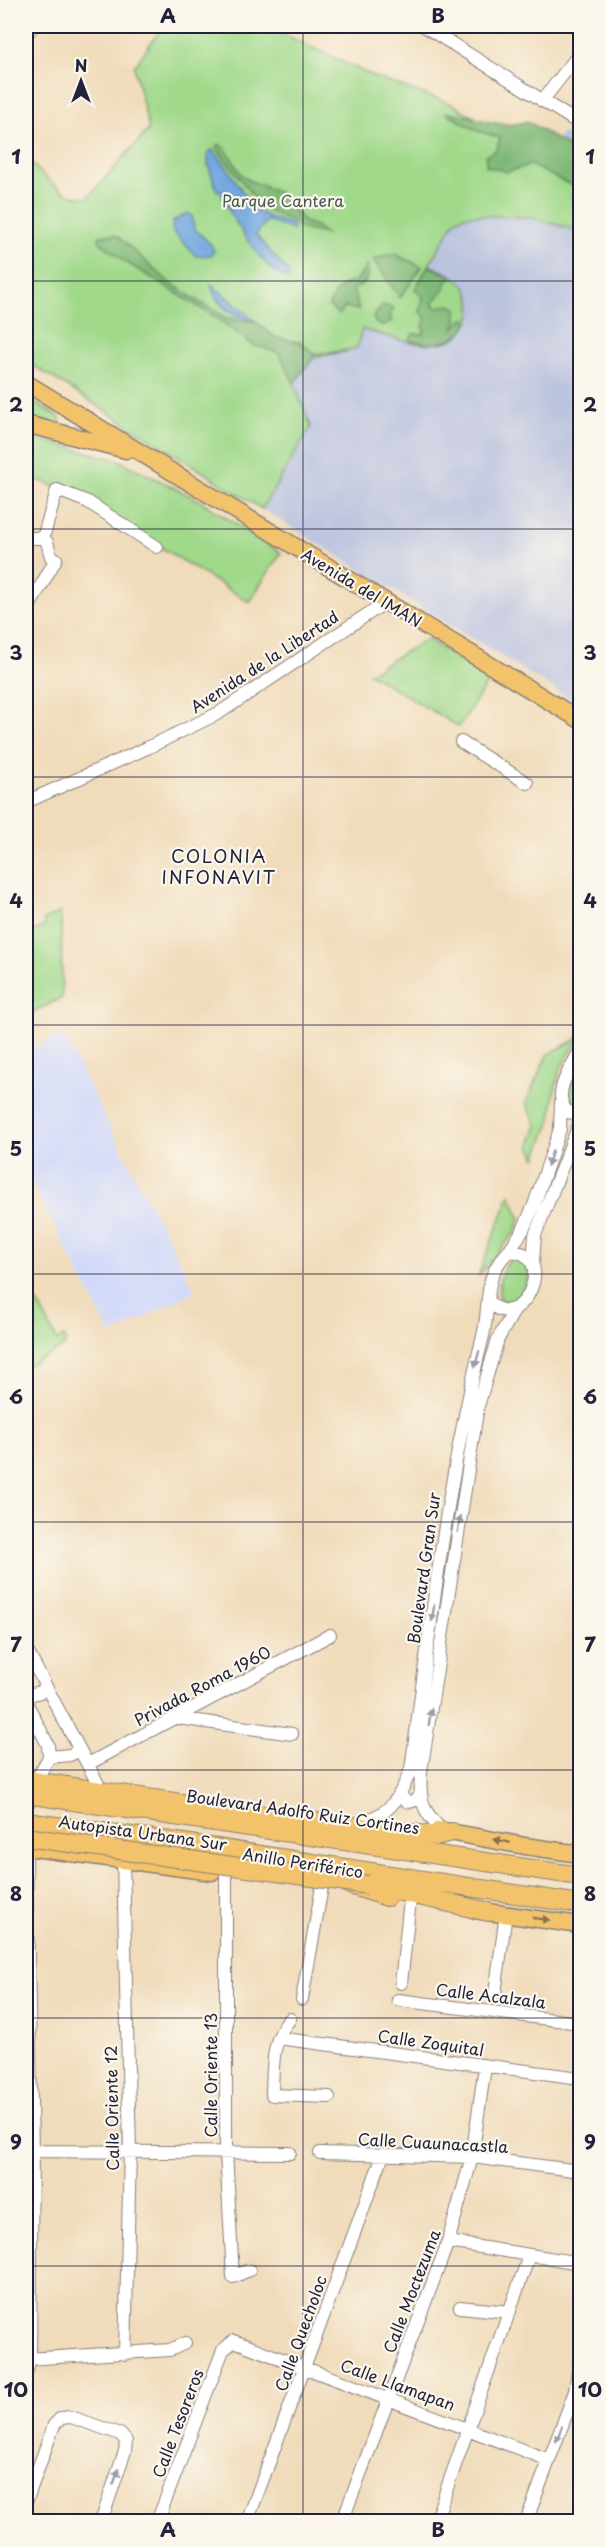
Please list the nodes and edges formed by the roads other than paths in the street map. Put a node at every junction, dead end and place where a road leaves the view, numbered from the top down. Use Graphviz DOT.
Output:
graph roads {
  1 [pos="33,26"];
  2 [pos="424,26"];
  3 [pos="26,35"];
  4 [pos="580,53"];
  5 [pos="542,101"];
  6 [pos="580,124"];
  7 [pos="26,383"];
  8 [pos="70,410"];
  9 [pos="26,424"];
  10 [pos="52,432"];
  11 [pos="144,454"];
  12 [pos="26,538"];
  13 [pos="43,538"];
  14 [pos="157,547"];
  15 [pos="387,602"];
  16 [pos="26,606"];
  17 [pos="580,720"];
  18 [pos="461,742"];
  19 [pos="527,783"];
  20 [pos="26,802"];
  21 [pos="579,1055"];
  22 [pos="561,1102"];
  23 [pos="580,1114"];
  24 [pos="580,1122"];
  25 [pos="508,1252"];
  26 [pos="533,1262"];
  27 [pos="489,1302"];
  28 [pos="515,1309"];
  29 [pos="446,1568"];
  30 [pos="330,1635"];
  31 [pos="26,1649"];
  32 [pos="45,1686"];
  33 [pos="26,1696"];
  34 [pos="53,1701"];
  35 [pos="28,1707"];
  36 [pos="177,1718"];
  37 [pos="292,1734"];
  38 [pos="80,1750"];
  39 [pos="49,1757"];
  40 [pos="88,1764"];
  41 [pos="30,1776"];
  42 [pos="98,1784"];
  43 [pos="26,1794"];
  44 [pos="401,1795"];
  45 [pos="420,1795"];
  46 [pos="26,1804"];
  47 [pos="26,1815"];
  48 [pos="311,1817"];
  49 [pos="280,1818"];
  50 [pos="366,1820"];
  51 [pos="26,1822"];
  52 [pos="447,1831"];
  53 [pos="386,1834"];
  54 [pos="26,1837"];
  55 [pos="177,1842"];
  56 [pos="26,1847"];
  57 [pos="580,1854"];
  58 [pos="26,1858"];
  59 [pos="123,1861"];
  60 [pos="580,1871"];
  61 [pos="226,1873"];
  62 [pos="580,1876"];
  63 [pos="580,1885"];
  64 [pos="322,1887"];
  65 [pos="387,1897"];
  66 [pos="580,1897"];
  67 [pos="410,1900"];
  68 [pos="580,1904"];
  69 [pos="497,1913"];
  70 [pos="580,1925"];
  71 [pos="401,1983"];
  72 [pos="495,1993"];
  73 [pos="302,1999"];
  74 [pos="398,2000"];
  75 [pos="290,2019"];
  76 [pos="580,2023"];
  77 [pos="278,2038"];
  78 [pos="485,2066"];
  79 [pos="580,2078"];
  80 [pos="328,2097"];
  81 [pos="29,2151"];
  82 [pos="130,2151"];
  83 [pos="226,2152"];
  84 [pos="290,2153"];
  85 [pos="320,2153"];
  86 [pos="383,2155"];
  87 [pos="472,2157"];
  88 [pos="580,2171"];
  89 [pos="448,2242"];
  90 [pos="529,2256"];
  91 [pos="580,2263"];
  92 [pos="249,2270"];
  93 [pos="460,2307"];
  94 [pos="510,2312"];
  95 [pos="234,2341"];
  96 [pos="185,2343"];
  97 [pos="125,2354"];
  98 [pos="580,2358"];
  99 [pos="28,2359"];
  100 [pos="306,2367"];
  101 [pos="26,2373"];
  102 [pos="578,2391"];
  103 [pos="388,2397"];
  104 [pos="470,2428"];
  105 [pos="549,2460"];
  106 [pos="26,2502"];
  107 [pos="101,2522"];
  108 [pos="157,2522"];
  109 [pos="248,2522"];
  110 [pos="342,2522"];
  111 [pos="435,2522"];
  112 [pos="526,2522"];
  1 -- 3 [label="street"];
  2 -- 5 [label="street"];
  4 -- 5 [label="street"];
  5 -- 6 [label="street"];
  7 -- 8 [label="main road, Avenida del IMAN"];
  8 -- 10 [label="street"];
  8 -- 11 [label="main road, Avenida del IMAN"];
  9 -- 10 [label="main road, Avenida del IMAN"];
  10 -- 11 [label="main road, Avenida del IMAN"];
  11 -- 15 [label="main road, Avenida del IMAN"];
  12 -- 13 [label="street"];
  13 -- 14 [label="street"];
  13 -- 16 [label="street"];
  15 -- 17 [label="main road, Avenida del IMAN"];
  15 -- 20 [label="street, Avenida de la Libertad"];
  18 -- 19 [label="street"];
  21 -- 22 [label="street"];
  22 -- 23 [label="street"];
  22 -- 25 [label="street, one-way"];
  24 -- 26 [label="street"];
  25 -- 26 [label="street"];
  25 -- 27 [label="street"];
  26 -- 28 [label="street"];
  27 -- 28 [label="street"];
  27 -- 29 [label="street, Boulevard Gran Sur, one-way"];
  29 -- 28 [label="street, Boulevard Gran Sur, one-way"];
  29 -- 44 [label="street, Boulevard Gran Sur, one-way"];
  45 -- 29 [label="street, Boulevard Gran Sur, one-way"];
  30 -- 36 [label="street, Privada Roma 1960"];
  31 -- 32 [label="street"];
  32 -- 33 [label="street"];
  32 -- 34 [label="street"];
  34 -- 35 [label="street"];
  34 -- 38 [label="street"];
  35 -- 39 [label="street"];
  36 -- 37 [label="street"];
  36 -- 40 [label="street, Privada Roma 1960"];
  38 -- 39 [label="street"];
  38 -- 40 [label="street"];
  39 -- 41 [label="street"];
  40 -- 42 [label="street"];
  41 -- 42 [label="main road, Boulevard Adolfo Ruiz Cortines"];
  41 -- 49 [label="highway"];
  42 -- 48 [label="main road, Boulevard Adolfo Ruiz Cortines"];
  43 -- 62 [label="highway, Anillo Periférico"];
  44 -- 45 [label="street"];
  44 -- 50 [label="street, Boulevard Gran Sur"];
  45 -- 52 [label="street, Boulevard Gran Sur"];
  46 -- 63 [label="highway, Autopista Urbana Sur"];
  47 -- 66 [label="highway, Autopista Urbana Sur"];
  48 -- 49 [label="highway"];
  48 -- 50 [label="main road, Boulevard Adolfo Ruiz Cortines"];
  48 -- 53 [label="highway"];
  49 -- 53 [label="highway"];
  50 -- 52 [label="main road, Boulevard Adolfo Ruiz Cortines"];
  51 -- 55 [label="highway, Anillo Periférico"];
  52 -- 53 [label="highway"];
  57 -- 52 [label="main road, Boulevard Adolfo Ruiz Cortines, one-way"];
  53 -- 60 [label="highway"];
  54 -- 69 [label="highway, bridge"];
  55 -- 65 [label="highway"];
  55 -- 68 [label="highway, Anillo Periférico"];
  56 -- 59 [label="main road"];
  58 -- 81 [label="street"];
  59 -- 61 [label="main road"];
  59 -- 82 [label="street, Calle Oriente 12"];
  61 -- 64 [label="main road"];
  61 -- 83 [label="street, Calle Oriente 13"];
  64 -- 65 [label="main road"];
  64 -- 73 [label="street"];
  65 -- 67 [label="main road"];
  67 -- 69 [label="main road"];
  67 -- 71 [label="street"];
  69 -- 70 [label="main road, one-way"];
  69 -- 72 [label="street"];
  74 -- 76 [label="street, Calle Acalzala"];
  75 -- 77 [label="street"];
  77 -- 78 [label="street, Calle Zoquital"];
  77 -- 80 [label="street"];
  78 -- 79 [label="street, Calle Zoquital"];
  78 -- 87 [label="street, Calle Moctezuma"];
  81 -- 82 [label="street"];
  81 -- 99 [label="street"];
  82 -- 83 [label="street"];
  82 -- 97 [label="street, Calle Oriente 12"];
  83 -- 84 [label="street"];
  83 -- 92 [label="street, Calle Oriente 13"];
  85 -- 86 [label="street, Calle Cuaunacastla"];
  86 -- 87 [label="street, Calle Cuaunacastla"];
  86 -- 100 [label="street, Calle Quecholoc"];
  87 -- 88 [label="street, Calle Cuaunacastla"];
  87 -- 89 [label="street, Calle Moctezuma"];
  89 -- 90 [label="street"];
  89 -- 103 [label="street, Calle Moctezuma"];
  90 -- 91 [label="street"];
  90 -- 94 [label="street"];
  93 -- 94 [label="street"];
  94 -- 104 [label="street"];
  95 -- 100 [label="street, Calle Llamapan"];
  95 -- 108 [label="street, Calle Tesoreros"];
  96 -- 97 [label="street"];
  97 -- 99 [label="street"];
  98 -- 102 [label="street"];
  99 -- 101 [label="street"];
  100 -- 103 [label="street, Calle Llamapan"];
  100 -- 109 [label="street, Calle Quecholoc"];
  102 -- 105 [label="street, one-way"];
  103 -- 104 [label="street, Calle Llamapan"];
  103 -- 110 [label="street, Calle Moctezuma"];
  104 -- 105 [label="street, Calle Llamapan"];
  104 -- 111 [label="street"];
  105 -- 112 [label="street"];
  107 -- 106 [label="street, one-way"];
}
